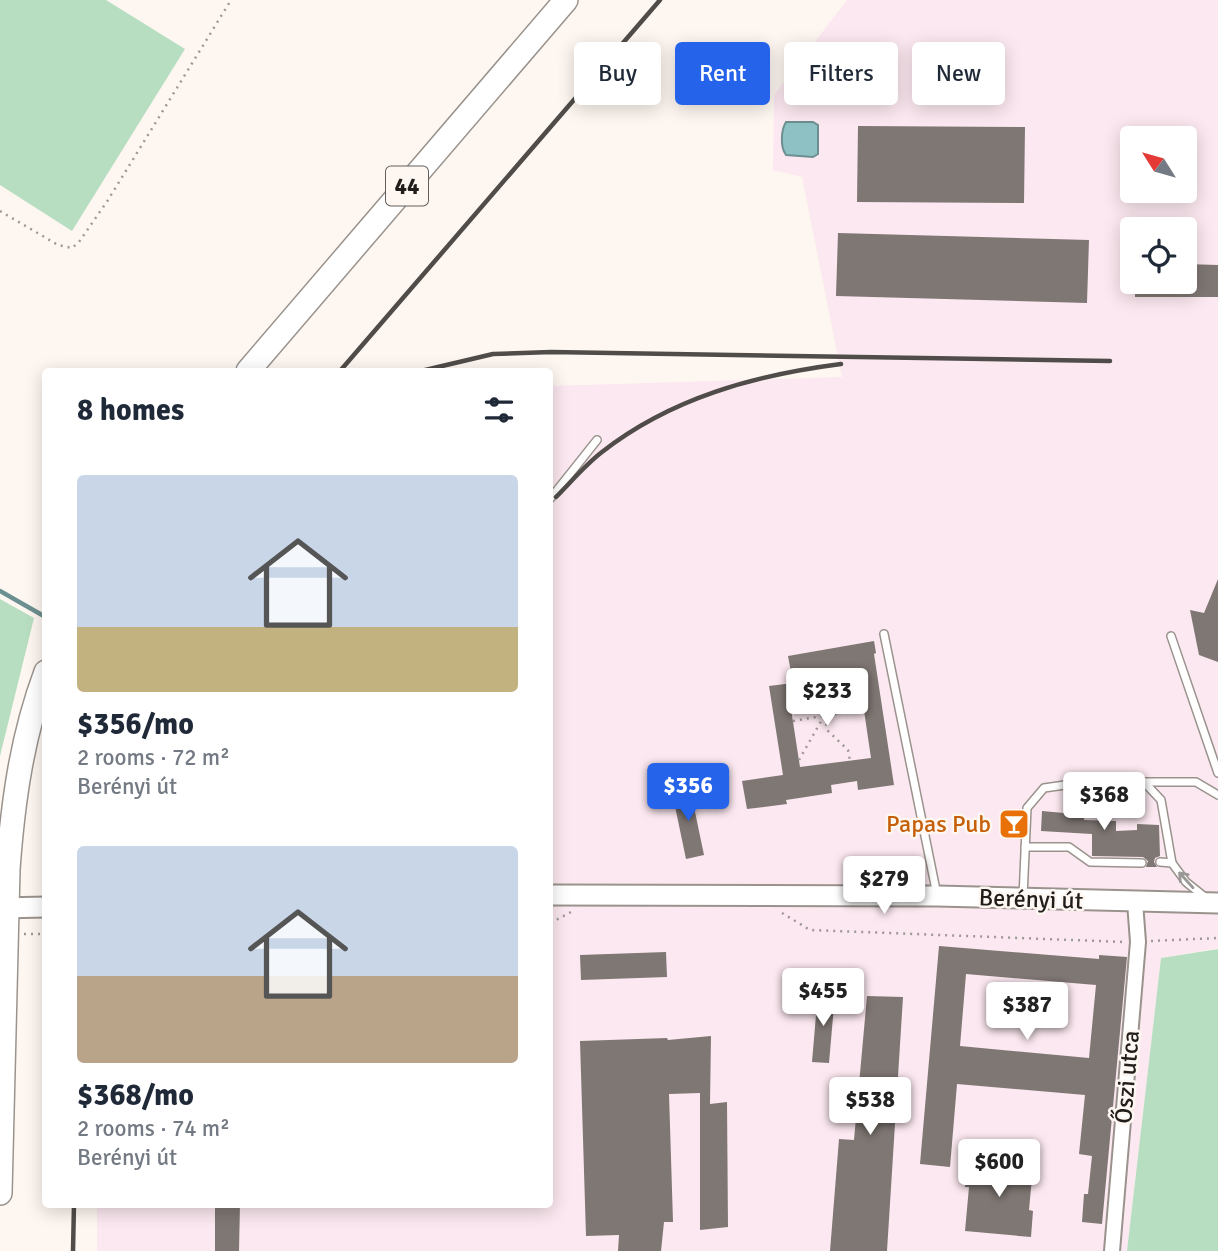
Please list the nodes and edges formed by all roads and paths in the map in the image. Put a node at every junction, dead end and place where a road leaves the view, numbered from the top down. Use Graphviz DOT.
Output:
graph roads {
  1 [pos="231,0"];
  2 [pos="566,0"];
  3 [pos="0,211"];
  4 [pos="251,368"];
  5 [pos="597,440"];
  6 [pos="553,495"];
  7 [pos="884,634"];
  8 [pos="1171,636"];
  9 [pos="42,682"];
  10 [pos="823,696"];
  11 [pos="863,709"];
  12 [pos="824,716"];
  13 [pos="793,721"];
  14 [pos="799,760"];
  15 [pos="850,761"];
  16 [pos="1218,773"];
  17 [pos="1112,782"];
  18 [pos="1133,782"];
  19 [pos="1144,782"];
  20 [pos="1218,794"];
  21 [pos="1025,847"];
  22 [pos="1160,862"];
  23 [pos="1142,863"];
  24 [pos="1172,863"];
  25 [pos="553,895"];
  26 [pos="937,896"];
  27 [pos="1023,899"];
  28 [pos="1135,902"];
  29 [pos="1215,903"];
  30 [pos="42,907"];
  31 [pos="4,908"];
  32 [pos="775,909"];
  33 [pos="573,911"];
  34 [pos="553,920"];
  35 [pos="1218,938"];
  36 [pos="1138,942"];
  37 [pos="0,1193"];
  38 [pos="1112,1251"];
  1 -- 3 [label="path"];
  2 -- 4 [label="main road, 44"];
  5 -- 6 [label="lane"];
  7 -- 26 [label="lane"];
  8 -- 16 [label="lane"];
  9 -- 31 [label="main road"];
  10 -- 12 [label="path"];
  11 -- 12 [label="path"];
  12 -- 13 [label="path"];
  12 -- 14 [label="path"];
  12 -- 15 [label="path"];
  17 -- 21 [label="lane"];
  18 -- 19 [label="lane"];
  19 -- 20 [label="lane"];
  19 -- 24 [label="lane"];
  21 -- 23 [label="lane"];
  21 -- 27 [label="lane"];
  22 -- 24 [label="lane"];
  29 -- 24 [label="lane, one-way"];
  25 -- 26 [label="street, Berényi út"];
  26 -- 27 [label="street, Berényi út"];
  27 -- 28 [label="street, Berényi út"];
  28 -- 29 [label="street, Berényi út"];
  28 -- 36 [label="street, Őszi utca"];
  30 -- 31 [label="street"];
  31 -- 37 [label="main road"];
  32 -- 36 [label="path"];
  33 -- 34 [label="path"];
  35 -- 36 [label="path"];
  36 -- 38 [label="street, Őszi utca"];
}
